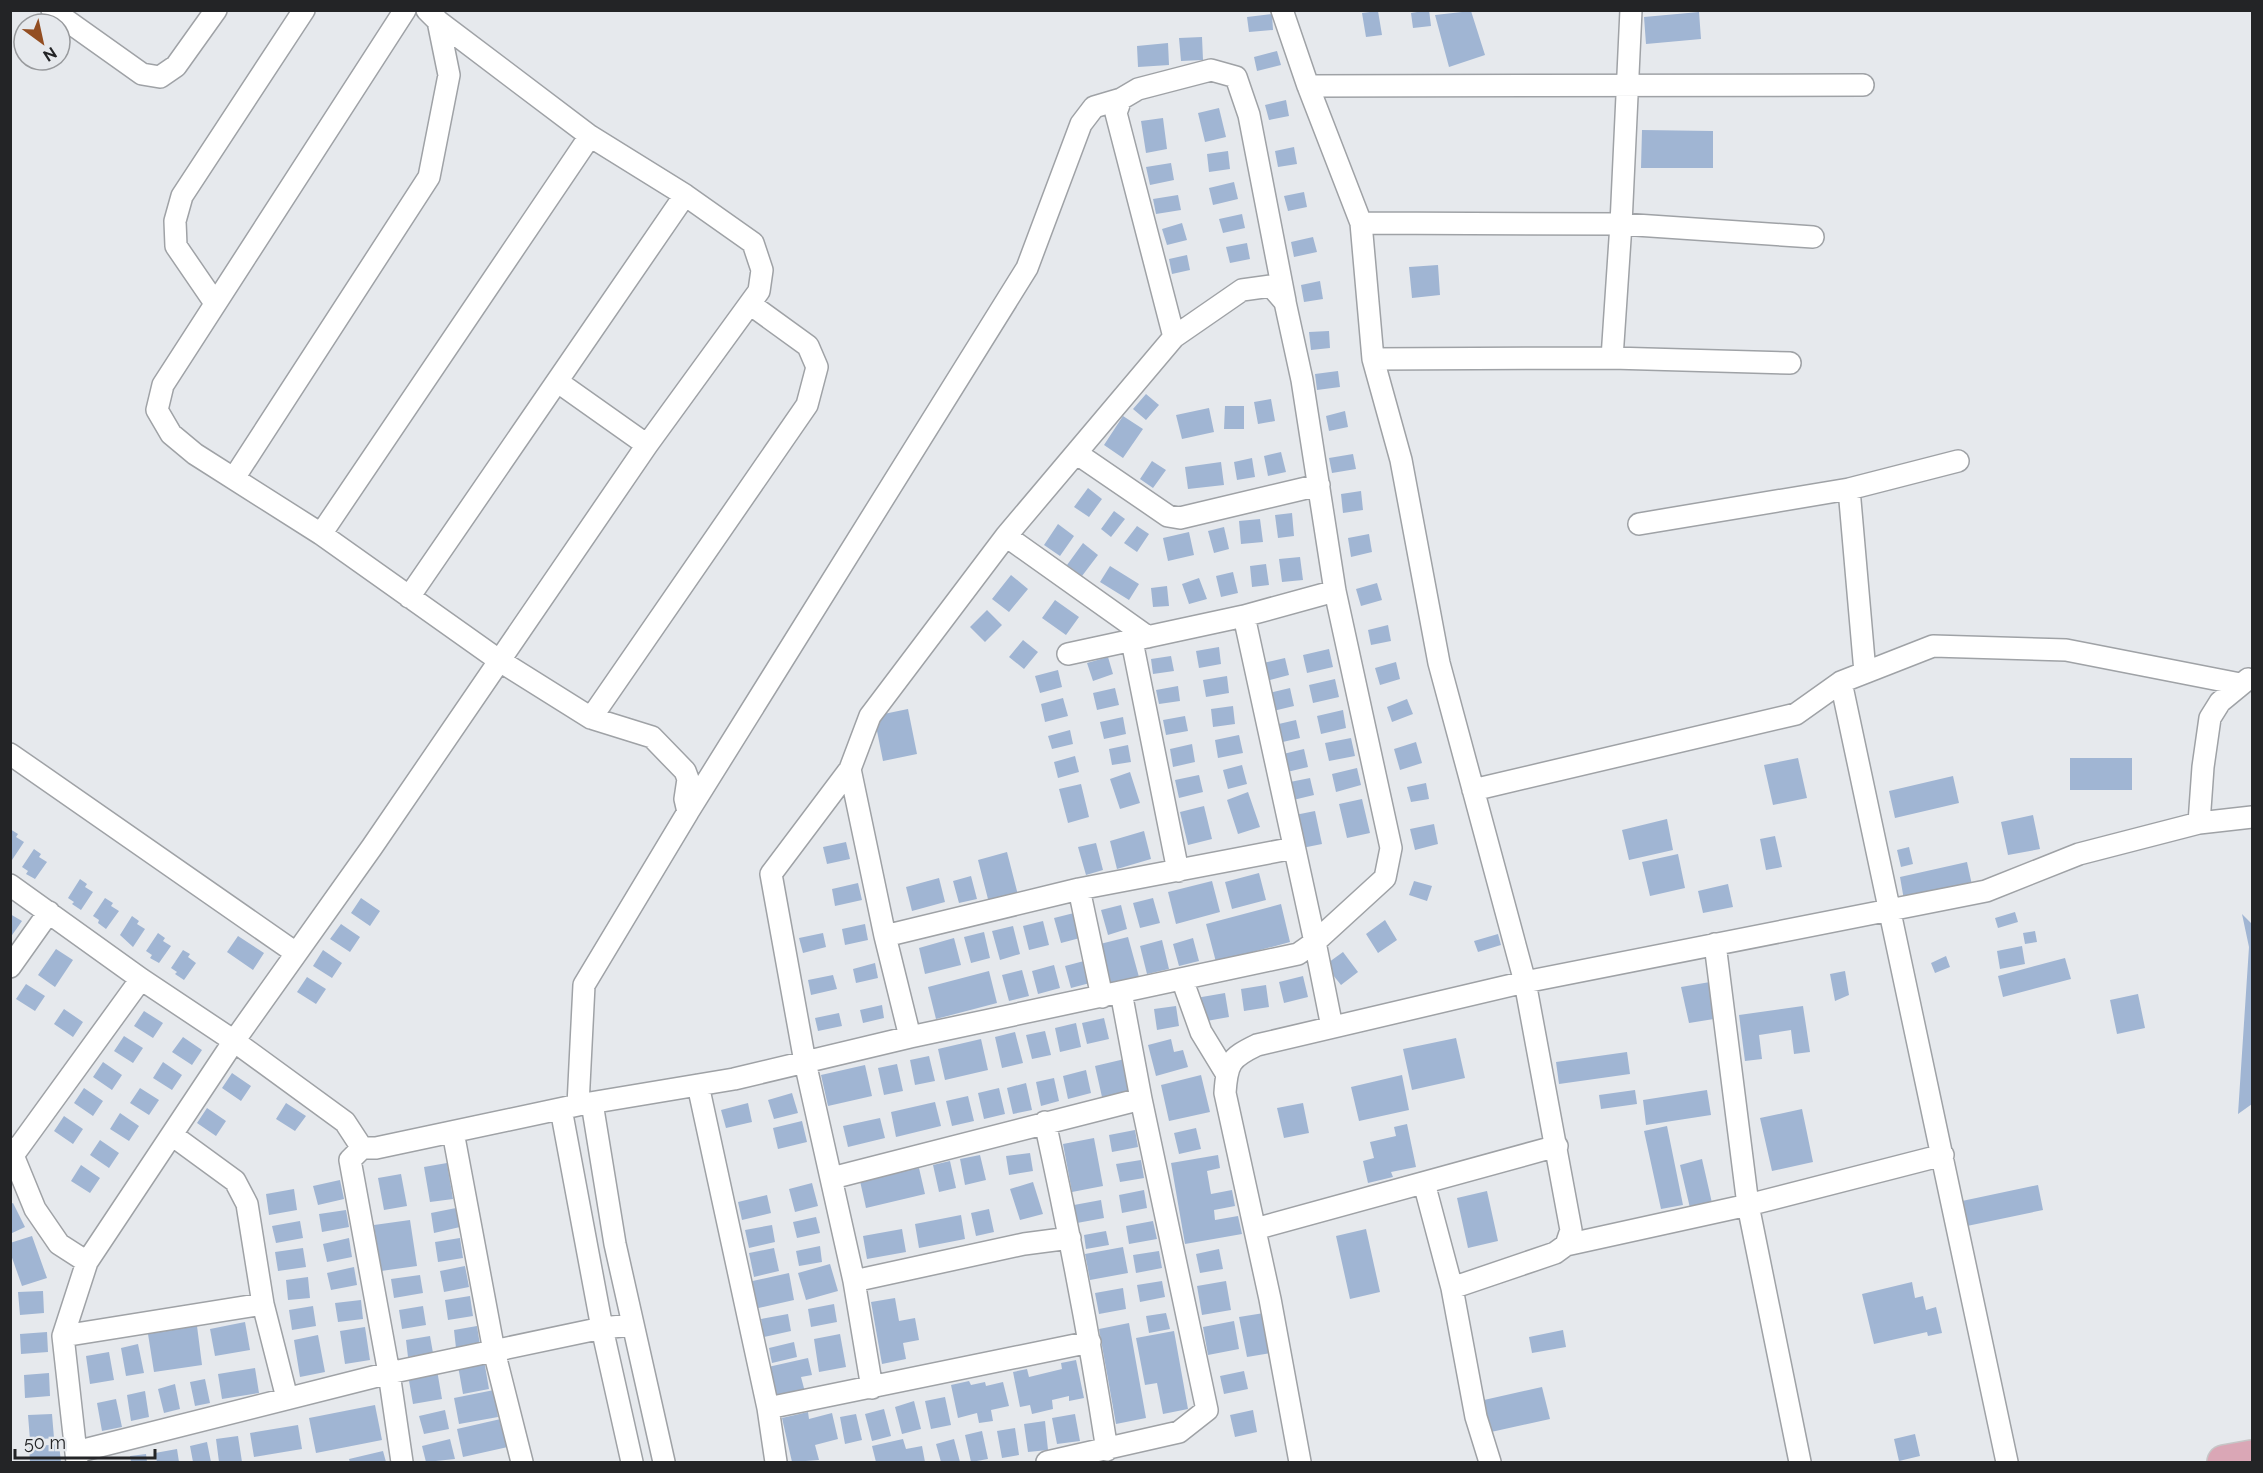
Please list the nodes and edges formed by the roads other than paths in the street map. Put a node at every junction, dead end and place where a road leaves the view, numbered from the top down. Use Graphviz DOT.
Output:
graph roads {
  1 [pos="216,10"];
  2 [pos="304,10"];
  3 [pos="405,10"];
  4 [pos="1282,10"];
  5 [pos="1631,10"];
  6 [pos="433,16"];
  7 [pos="72,21"];
  8 [pos="1863,85"];
  9 [pos="1308,86"];
  10 [pos="1627,86"];
  11 [pos="1121,99"];
  12 [pos="591,136"];
  13 [pos="685,195"];
  14 [pos="1361,223"];
  15 [pos="1621,224"];
  16 [pos="1813,237"];
  17 [pos="1285,302"];
  18 [pos="215,303"];
  19 [pos="750,304"];
  20 [pos="1174,338"];
  21 [pos="1612,358"];
  22 [pos="1373,359"];
  23 [pos="1790,363"];
  24 [pos="558,382"];
  25 [pos="647,445"];
  26 [pos="1076,453"];
  27 [pos="1958,460"];
  28 [pos="234,478"];
  29 [pos="1319,485"];
  30 [pos="1849,489"];
  31 [pos="1639,524"];
  32 [pos="321,534"];
  33 [pos="1006,536"];
  34 [pos="1335,591"];
  35 [pos="409,597"];
  36 [pos="1244,616"];
  37 [pos="1140,639"];
  38 [pos="1068,654"];
  39 [pos="500,661"];
  40 [pos="1865,672"];
  41 [pos="2247,680"];
  42 [pos="1841,682"];
  43 [pos="591,718"];
  44 [pos="10,754"];
  45 [pos="849,769"];
  46 [pos="1473,790"];
  47 [pos="688,812"];
  48 [pos="2253,817"];
  49 [pos="2199,823"];
  50 [pos="1294,848"];
  51 [pos="1178,871"];
  52 [pos="10,885"];
  53 [pos="1079,890"];
  54 [pos="1890,909"];
  55 [pos="49,912"];
  56 [pos="885,936"];
  57 [pos="1315,942"];
  58 [pos="1715,944"];
  59 [pos="296,953"];
  60 [pos="10,967"];
  61 [pos="141,979"];
  62 [pos="1182,979"];
  63 [pos="1525,982"];
  64 [pos="1112,994"];
  65 [pos="1332,1027"];
  66 [pos="910,1037"];
  67 [pos="234,1041"];
  68 [pos="805,1062"];
  69 [pos="1226,1073"];
  70 [pos="698,1085"];
  71 [pos="1141,1099"];
  72 [pos="577,1106"];
  73 [pos="1045,1122"];
  74 [pos="453,1132"];
  75 [pos="172,1135"];
  76 [pos="1557,1146"];
  77 [pos="362,1149"];
  78 [pos="12,1151"];
  79 [pos="1943,1155"];
  80 [pos="832,1178"];
  81 [pos="1424,1183"];
  82 [pos="1748,1205"];
  83 [pos="1255,1229"];
  84 [pos="1070,1238"];
  85 [pos="1566,1245"];
  86 [pos="87,1262"];
  87 [pos="854,1281"];
  88 [pos="1452,1288"];
  89 [pos="263,1304"];
  90 [pos="632,1325"];
  91 [pos="602,1328"];
  92 [pos="63,1336"];
  93 [pos="1090,1342"];
  94 [pos="494,1351"];
  95 [pos="388,1373"];
  96 [pos="872,1388"];
  97 [pos="287,1398"];
  98 [pos="768,1408"];
  99 [pos="1119,1453"];
  100 [pos="76,1457"];
  101 [pos="2253,1457"];
  102 [pos="402,1462"];
  103 [pos="522,1462"];
  104 [pos="632,1462"];
  105 [pos="664,1462"];
  106 [pos="776,1462"];
  107 [pos="1047,1462"];
  108 [pos="1300,1462"];
  109 [pos="1490,1462"];
  110 [pos="1800,1462"];
  111 [pos="2007,1462"];
  112 [pos="2224,1462"];
  1 -- 7 [label="street"];
  2 -- 18 [label="street"];
  3 -- 18 [label="street"];
  4 -- 9 [label="street"];
  5 -- 10 [label="street"];
  6 -- 12 [label="street"];
  6 -- 28 [label="street"];
  8 -- 10 [label="street"];
  9 -- 10 [label="street"];
  9 -- 14 [label="street"];
  10 -- 15 [label="street"];
  11 -- 17 [label="street"];
  11 -- 20 [label="street"];
  11 -- 47 [label="street"];
  12 -- 13 [label="street"];
  12 -- 32 [label="street"];
  13 -- 19 [label="street"];
  13 -- 24 [label="street"];
  14 -- 15 [label="street"];
  14 -- 22 [label="street"];
  15 -- 16 [label="street"];
  15 -- 21 [label="street"];
  17 -- 20 [label="street"];
  17 -- 29 [label="street"];
  18 -- 28 [label="street"];
  19 -- 25 [label="street"];
  19 -- 43 [label="street"];
  20 -- 26 [label="street"];
  21 -- 22 [label="street"];
  21 -- 23 [label="street"];
  22 -- 46 [label="street"];
  24 -- 25 [label="street"];
  24 -- 35 [label="street"];
  25 -- 39 [label="street"];
  26 -- 29 [label="street"];
  26 -- 33 [label="street"];
  27 -- 30 [label="street"];
  28 -- 32 [label="street"];
  29 -- 34 [label="street"];
  30 -- 31 [label="street"];
  30 -- 40 [label="street"];
  32 -- 35 [label="street"];
  33 -- 37 [label="street"];
  33 -- 45 [label="street"];
  34 -- 36 [label="street"];
  34 -- 57 [label="street"];
  35 -- 39 [label="street"];
  36 -- 37 [label="street"];
  36 -- 50 [label="street"];
  37 -- 38 [label="street"];
  37 -- 51 [label="street"];
  39 -- 43 [label="street"];
  39 -- 59 [label="street"];
  40 -- 41 [label="street"];
  40 -- 42 [label="street"];
  41 -- 49 [label="street"];
  42 -- 46 [label="street"];
  42 -- 54 [label="street"];
  43 -- 47 [label="street"];
  44 -- 59 [label="street"];
  45 -- 56 [label="street"];
  45 -- 68 [label="street"];
  46 -- 63 [label="street"];
  47 -- 72 [label="street"];
  48 -- 49 [label="street"];
  49 -- 54 [label="street"];
  50 -- 51 [label="street"];
  50 -- 57 [label="street"];
  51 -- 53 [label="street"];
  52 -- 55 [label="street"];
  53 -- 56 [label="street"];
  53 -- 64 [label="street"];
  54 -- 58 [label="street"];
  54 -- 79 [label="street"];
  55 -- 60 [label="street"];
  55 -- 61 [label="street"];
  56 -- 66 [label="street"];
  57 -- 62 [label="street"];
  57 -- 65 [label="street"];
  58 -- 63 [label="street"];
  58 -- 82 [label="street"];
  59 -- 67 [label="street"];
  61 -- 67 [label="street"];
  61 -- 78 [label="street"];
  62 -- 64 [label="street"];
  62 -- 69 [label="street"];
  63 -- 65 [label="street"];
  63 -- 76 [label="street"];
  64 -- 66 [label="street"];
  64 -- 71 [label="street"];
  65 -- 69 [label="street"];
  66 -- 68 [label="street"];
  67 -- 75 [label="street"];
  67 -- 77 [label="street"];
  68 -- 70 [label="street"];
  68 -- 80 [label="street"];
  69 -- 83 [label="street"];
  70 -- 72 [label="street"];
  70 -- 98 [label="street"];
  71 -- 73 [label="street"];
  71 -- 99 [label="street"];
  72 -- 74 [label="street"];
  72 -- 90 [label="street"];
  72 -- 91 [label="street"];
  73 -- 80 [label="street"];
  73 -- 84 [label="street"];
  74 -- 77 [label="street"];
  74 -- 94 [label="street"];
  75 -- 86 [label="street"];
  75 -- 89 [label="street"];
  76 -- 81 [label="street"];
  76 -- 85 [label="street"];
  77 -- 95 [label="street"];
  78 -- 86 [label="street"];
  79 -- 82 [label="street"];
  79 -- 111 [label="street"];
  80 -- 87 [label="street"];
  81 -- 83 [label="street"];
  81 -- 88 [label="street"];
  82 -- 85 [label="street"];
  82 -- 110 [label="street"];
  83 -- 108 [label="street"];
  84 -- 87 [label="street"];
  84 -- 93 [label="street"];
  85 -- 88 [label="street"];
  86 -- 92 [label="street"];
  87 -- 96 [label="street"];
  88 -- 109 [label="street"];
  89 -- 92 [label="street"];
  89 -- 97 [label="street"];
  90 -- 91 [label="street"];
  90 -- 105 [label="street"];
  91 -- 94 [label="street"];
  91 -- 104 [label="street"];
  92 -- 100 [label="street"];
  93 -- 96 [label="street"];
  93 -- 99 [label="street"];
  94 -- 95 [label="street"];
  94 -- 103 [label="street"];
  95 -- 97 [label="street"];
  95 -- 102 [label="street"];
  96 -- 98 [label="street"];
  97 -- 100 [label="street"];
  98 -- 106 [label="street"];
  99 -- 107 [label="street"];
  101 -- 112 [label="main road"];
}
